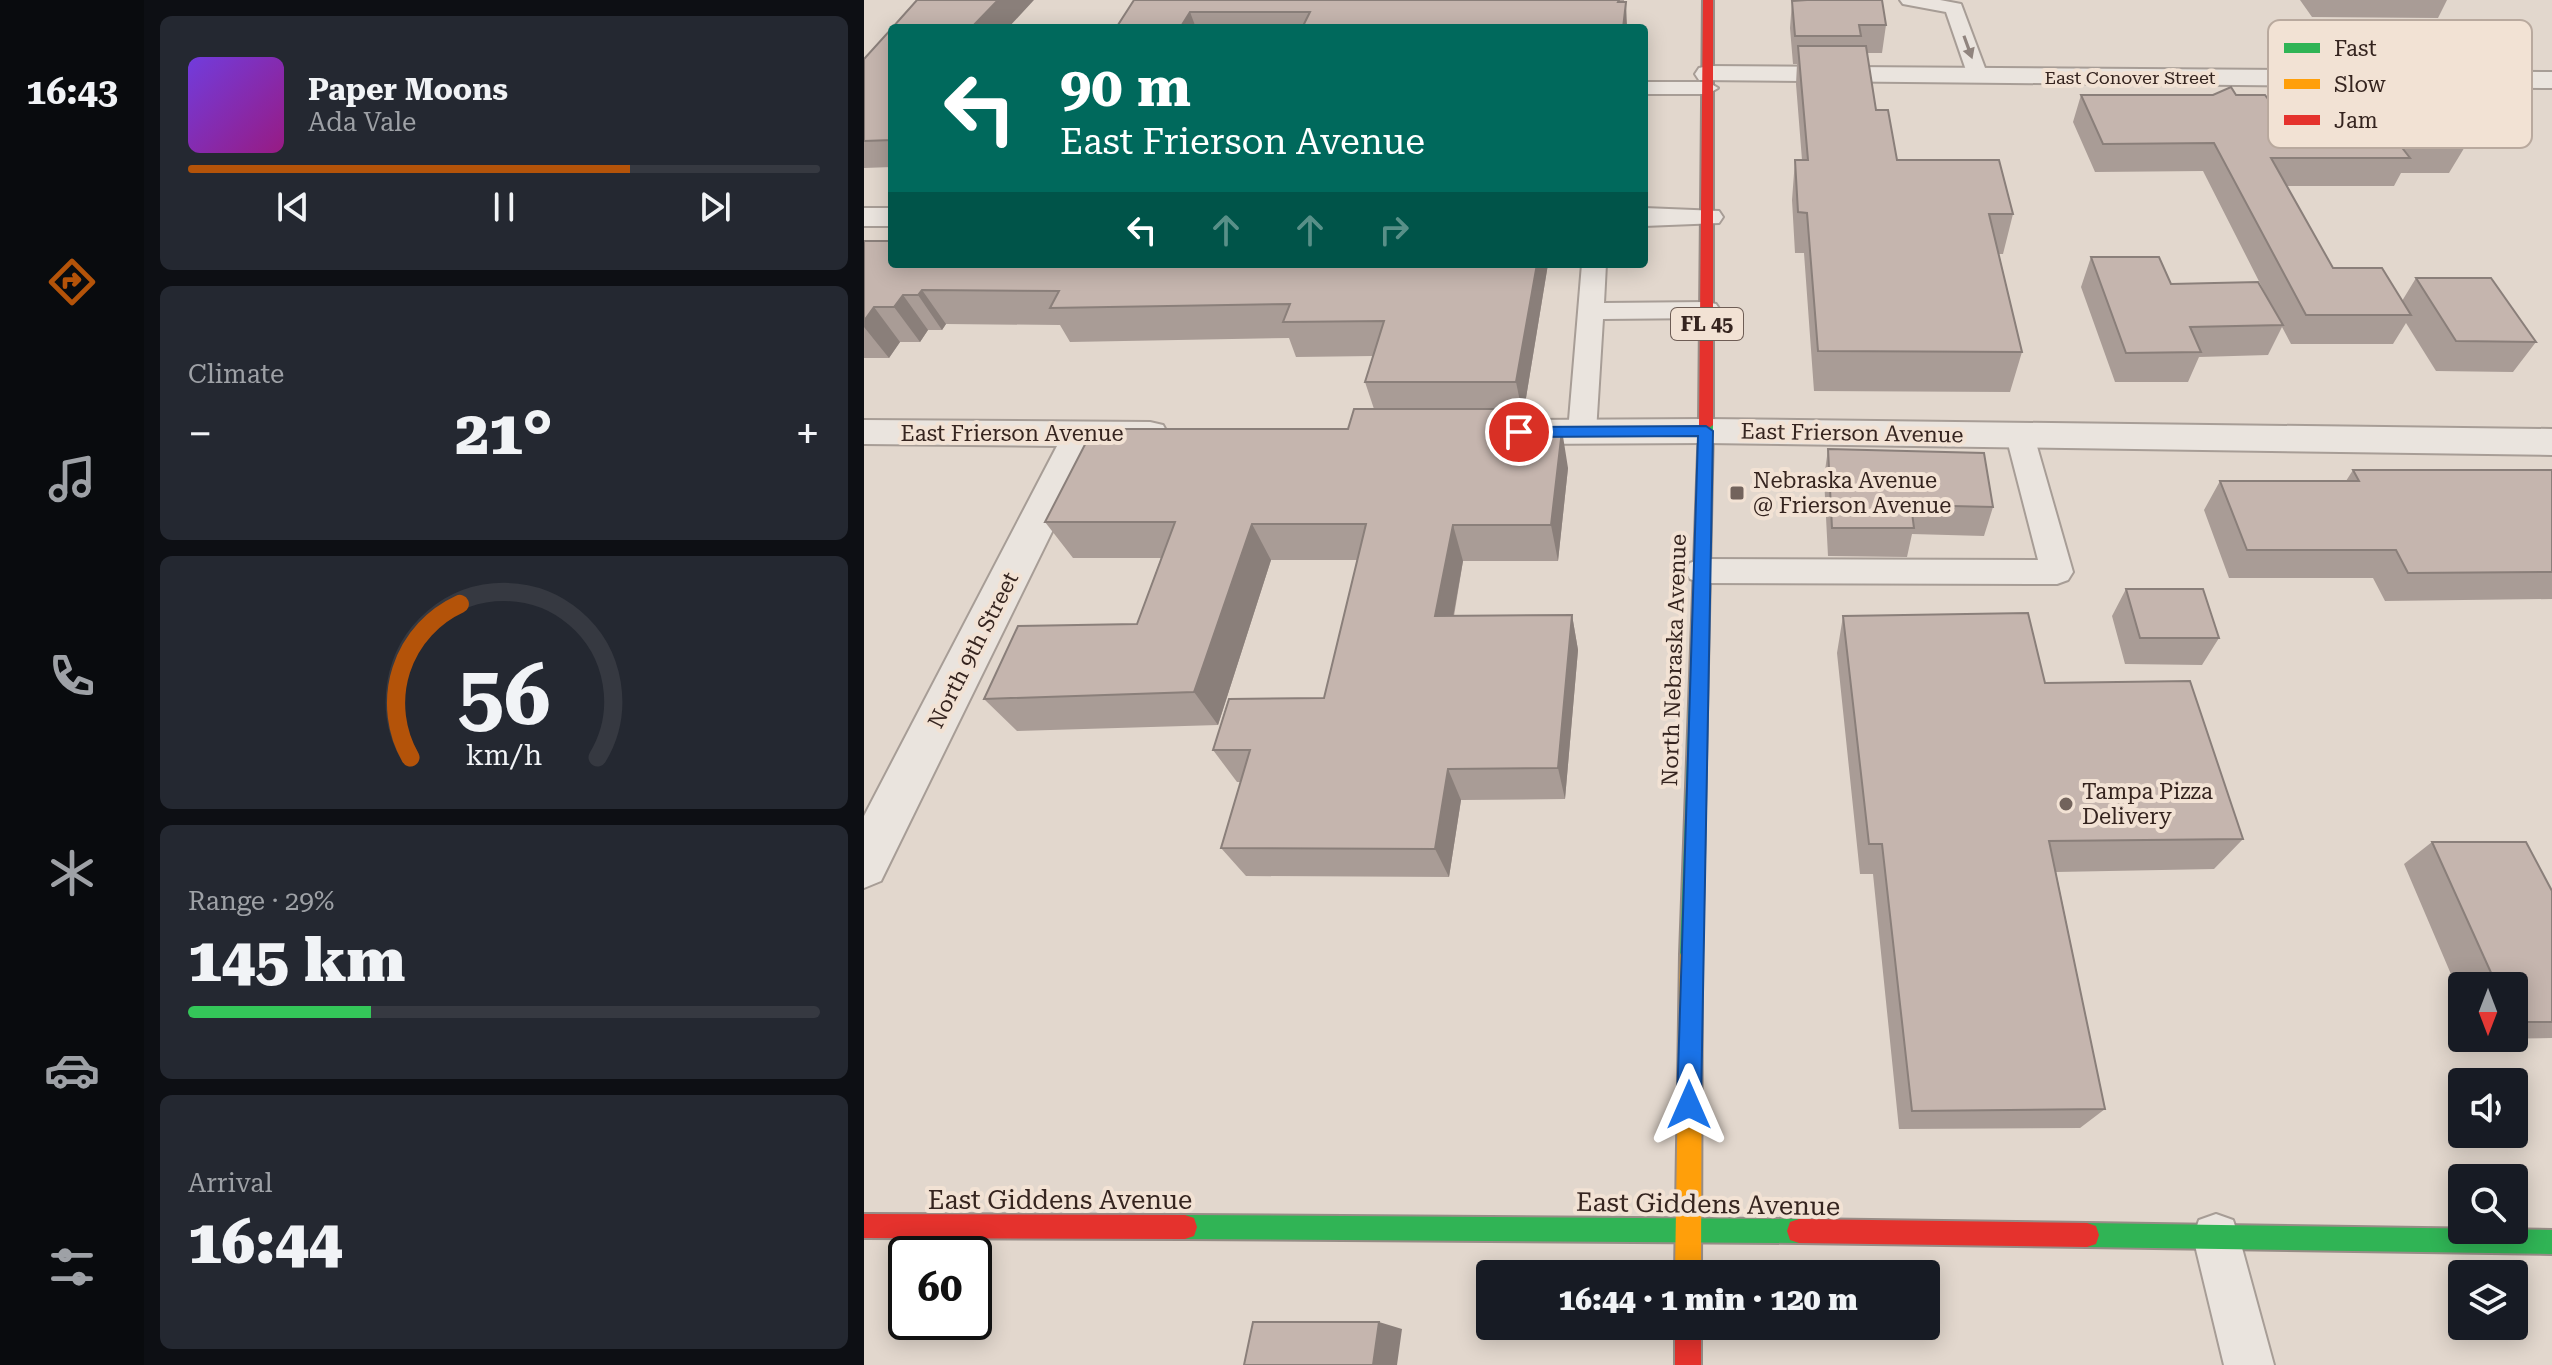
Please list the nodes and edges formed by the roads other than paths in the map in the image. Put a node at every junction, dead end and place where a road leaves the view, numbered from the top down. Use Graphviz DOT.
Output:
graph roads {
  1 [pos="1708,0"];
  2 [pos="1909,0"];
  3 [pos="1978,76"];
  4 [pos="2268,78"];
  5 [pos="2532,80"];
  6 [pos="2552,80"];
  7 [pos="1708,81"];
  8 [pos="1648,88"];
  9 [pos="864,217"];
  10 [pos="888,217"];
  11 [pos="1648,217"];
  12 [pos="1708,217"];
  13 [pos="1594,268"];
  14 [pos="1707,310"];
  15 [pos="1591,311"];
  16 [pos="1706,431"];
  17 [pos="864,432"];
  18 [pos="1473,432"];
  19 [pos="1582,432"];
  20 [pos="1191,433"];
  21 [pos="1082,434"];
  22 [pos="2020,436"];
  23 [pos="2552,442"];
  24 [pos="1701,571"];
  25 [pos="864,865"];
  26 [pos="864,1226"];
  27 [pos="1688,1230"];
  28 [pos="2216,1237"];
  29 [pos="2552,1242"];
  30 [pos="1688,1260"];
  31 [pos="1688,1340"];
  32 [pos="1688,1365"];
  33 [pos="2249,1365"];
  1 -- 7 [label="main road, North Nebraska Avenue / FL 45"];
  2 -- 3 [label="lane, one-way"];
  3 -- 4 [label="street, East Conover Street"];
  3 -- 7 [label="street, East Conover Street"];
  5 -- 6 [label="street, East Conover Street"];
  7 -- 8 [label="lane"];
  7 -- 12 [label="main road, North Nebraska Avenue / FL 45"];
  9 -- 10 [label="street"];
  11 -- 12 [label="street"];
  12 -- 14 [label="main road, North Nebraska Avenue / FL 45"];
  13 -- 15 [label="lane"];
  14 -- 15 [label="lane"];
  14 -- 16 [label="main road, North Nebraska Avenue / FL 45"];
  15 -- 19 [label="lane"];
  16 -- 19 [label="street, East Frierson Avenue"];
  16 -- 22 [label="street, East Frierson Avenue"];
  16 -- 24 [label="main road, North Nebraska Avenue / FL 45"];
  17 -- 21 [label="street, East Frierson Avenue"];
  18 -- 19 [label="street, East Frierson Avenue"];
  20 -- 21 [label="street, East Frierson Avenue"];
  21 -- 25 [label="street, North 9th Street"];
  22 -- 23 [label="street, East Frierson Avenue"];
  22 -- 24 [label="lane"];
  24 -- 27 [label="main road, North Nebraska Avenue / FL 45"];
  26 -- 27 [label="main road, East Giddens Avenue"];
  27 -- 28 [label="main road, East Giddens Avenue"];
  27 -- 30 [label="main road, North Nebraska Avenue / FL 45"];
  28 -- 29 [label="main road, East Giddens Avenue"];
  28 -- 33 [label="lane"];
  31 -- 32 [label="main road"];
}
